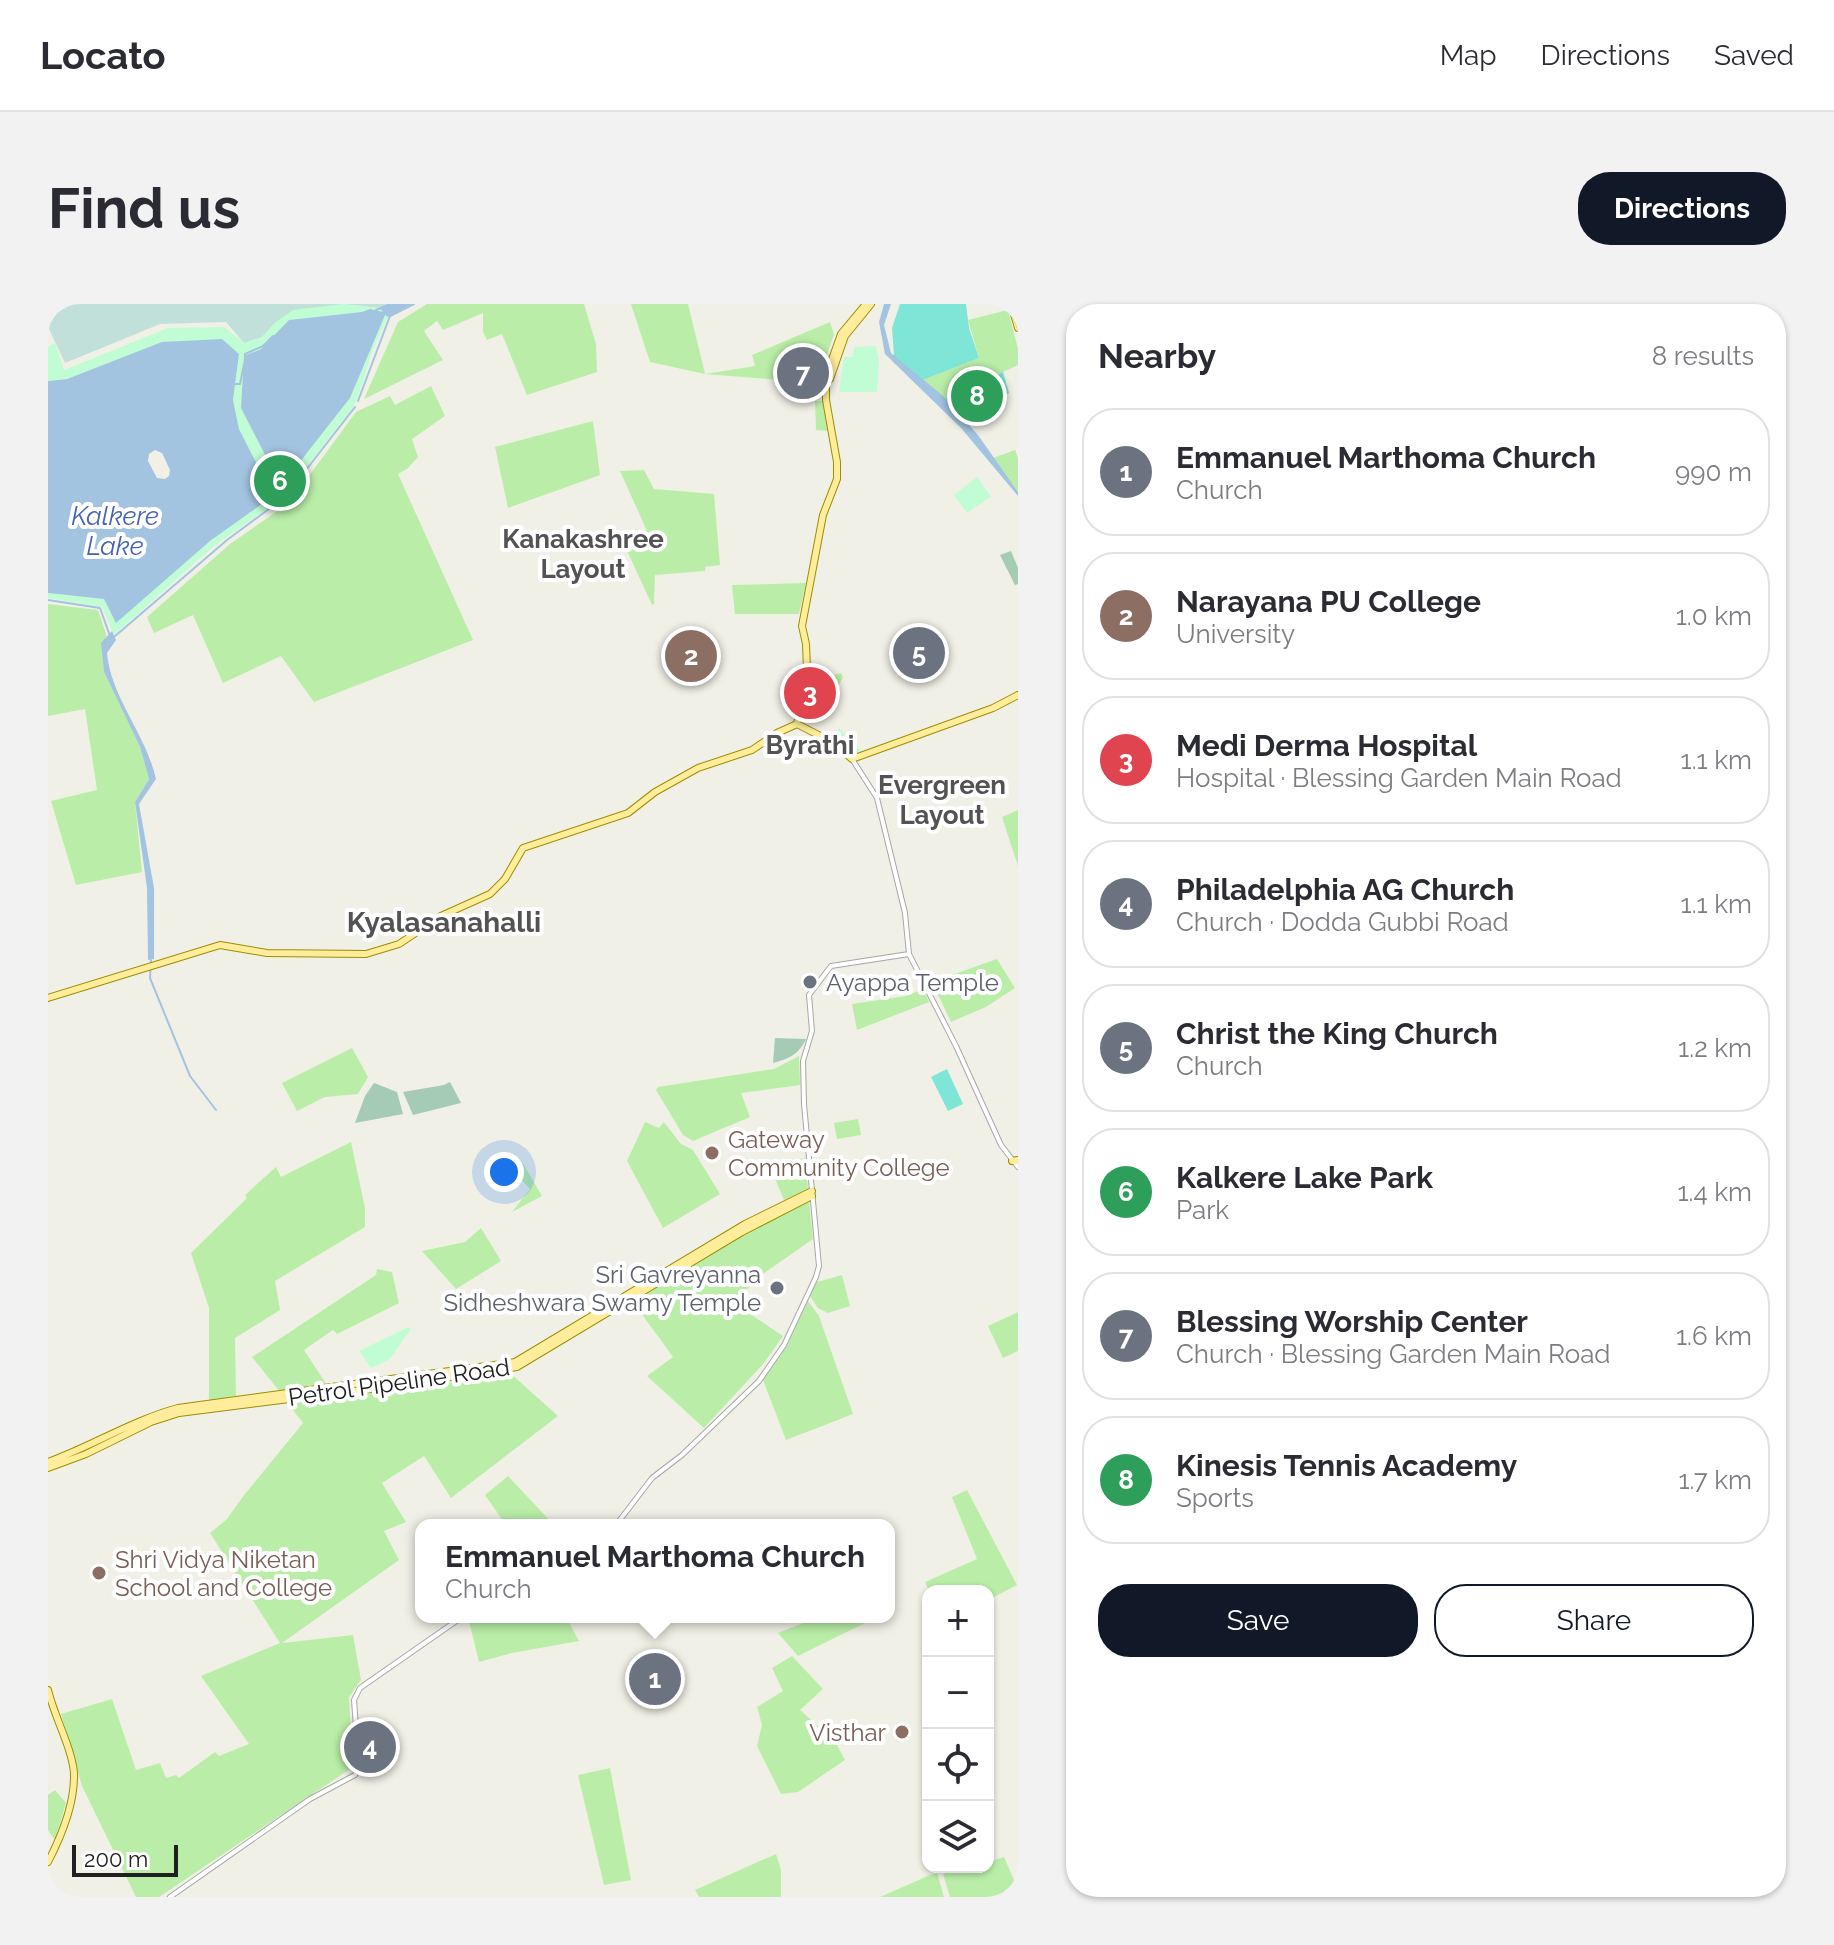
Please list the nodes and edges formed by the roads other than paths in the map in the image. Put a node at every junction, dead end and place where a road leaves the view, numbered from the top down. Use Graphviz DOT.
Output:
graph roads {
  1 [pos="869,304"];
  2 [pos="1013,304"];
  3 [pos="1018,313"];
  4 [pos="1018,328"];
  5 [pos="1018,695"];
  6 [pos="797,724"];
  7 [pos="852,759"];
  8 [pos="909,954"];
  9 [pos="48,998"];
  10 [pos="1015,1160"];
  11 [pos="1018,1167"];
  12 [pos="812,1194"];
  13 [pos="48,1465"];
  14 [pos="621,1519"];
  15 [pos="453,1623"];
  16 [pos="48,1690"];
  17 [pos="48,1862"];
  18 [pos="170,1897"];
  1 -- 6 [label="main road"];
  2 -- 3 [label="main road"];
  2 -- 4 [label="main road"];
  5 -- 7 [label="main road"];
  6 -- 7 [label="main road"];
  6 -- 9 [label="main road"];
  7 -- 8 [label="street"];
  8 -- 10 [label="street"];
  8 -- 12 [label="street"];
  10 -- 11 [label="street"];
  12 -- 13 [label="main road, Petrol Pipeline Road"];
  12 -- 14 [label="street"];
  15 -- 18 [label="street"];
  16 -- 17 [label="main road"];
}
